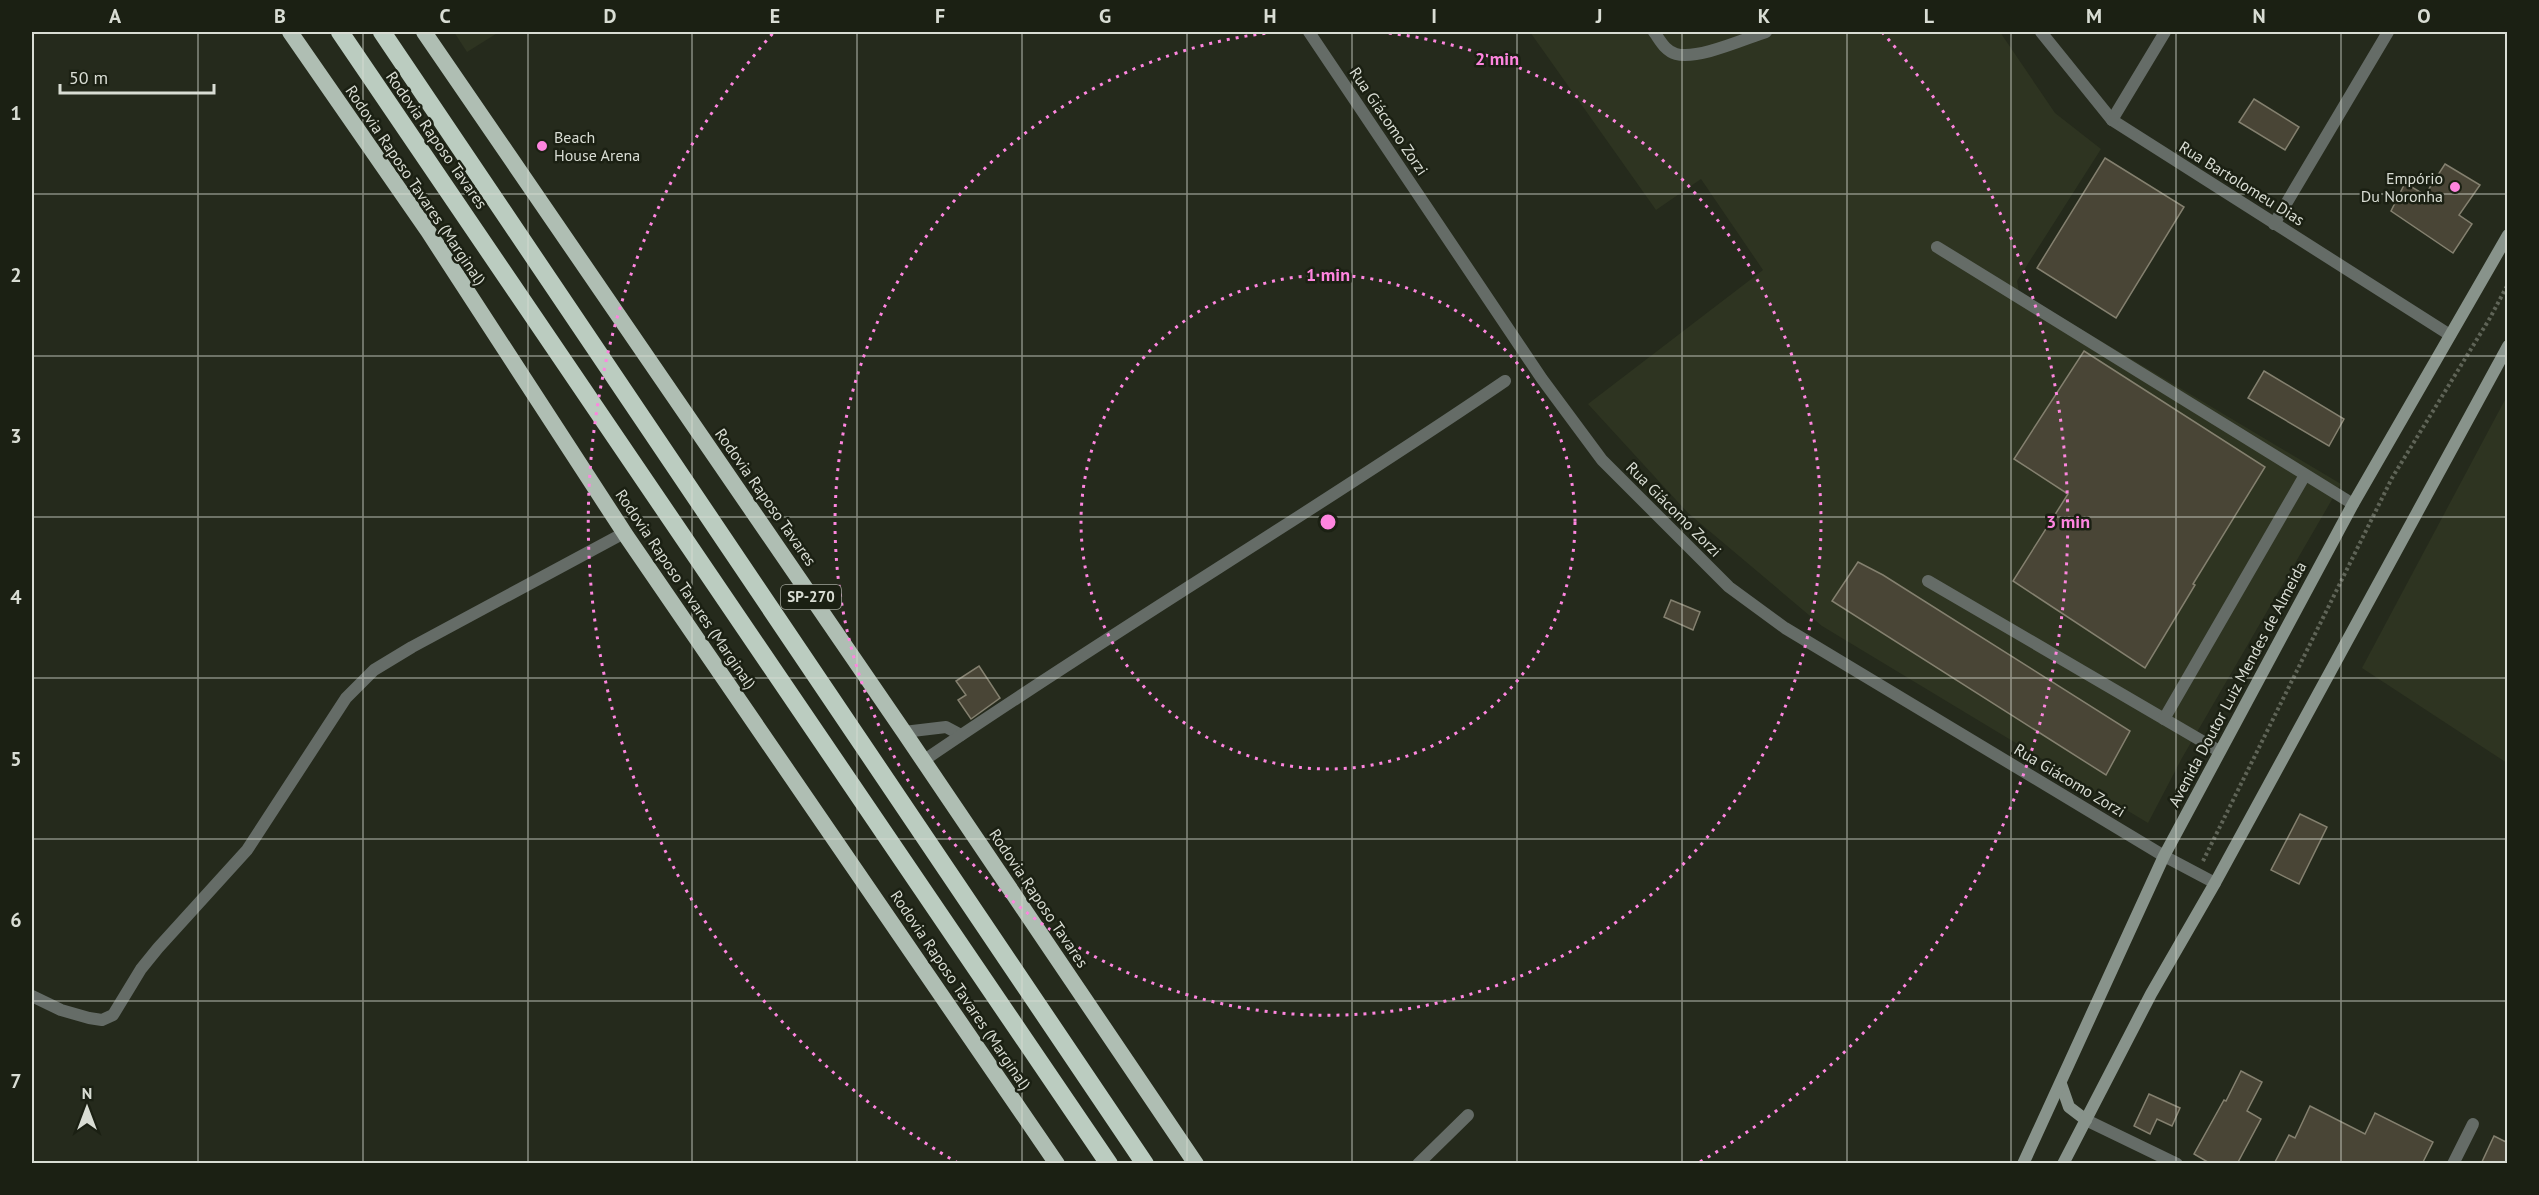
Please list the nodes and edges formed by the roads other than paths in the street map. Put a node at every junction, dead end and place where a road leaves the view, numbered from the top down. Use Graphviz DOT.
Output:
graph roads {
  1 [pos="290,32"];
  2 [pos="340,32"];
  3 [pos="382,32"];
  4 [pos="424,32"];
  5 [pos="1309,32"];
  6 [pos="1654,32"];
  7 [pos="1766,32"];
  8 [pos="2041,32"];
  9 [pos="2165,32"];
  10 [pos="2388,32"];
  11 [pos="2112,120"];
  12 [pos="2274,224"];
  13 [pos="2508,235"];
  14 [pos="1936,247"];
  15 [pos="2450,335"];
  16 [pos="2508,346"];
  17 [pos="1505,381"];
  18 [pos="2306,475"];
  19 [pos="2353,504"];
  20 [pos="624,533"];
  21 [pos="1928,581"];
  22 [pos="2164,719"];
  23 [pos="904,732"];
  24 [pos="961,735"];
  25 [pos="2219,751"];
  26 [pos="923,761"];
  27 [pos="2164,856"];
  28 [pos="2215,883"];
  29 [pos="32,996"];
  30 [pos="2061,1084"];
  31 [pos="1468,1115"];
  32 [pos="2086,1120"];
  33 [pos="2473,1124"];
  34 [pos="1057,1164"];
  35 [pos="1109,1164"];
  36 [pos="1145,1164"];
  37 [pos="1196,1164"];
  38 [pos="1418,1164"];
  39 [pos="2023,1164"];
  40 [pos="2063,1164"];
  41 [pos="2177,1164"];
  42 [pos="2453,1164"];
  1 -- 20 [label="highway, Rodovia Raposo Tavares (Marginal)"];
  2 -- 35 [label="highway, Rodovia Raposo Tavares"];
  3 -- 36 [label="highway, Rodovia Raposo Tavares / SP-270"];
  4 -- 23 [label="highway, Rodovia Raposo Tavares / SP-270"];
  5 -- 27 [label="street, Rua Giácomo Zorzi"];
  6 -- 7 [label="street"];
  8 -- 11 [label="street, Rua Bartolomeu Dias"];
  9 -- 11 [label="street"];
  10 -- 12 [label="street"];
  11 -- 12 [label="street, Rua Bartolomeu Dias"];
  12 -- 15 [label="street, Rua Bartolomeu Dias"];
  13 -- 15 [label="main road, Avenida Doutor Luiz Mendes de Almeida"];
  14 -- 18 [label="street"];
  15 -- 19 [label="main road, Avenida Doutor Luiz Mendes de Almeida"];
  16 -- 28 [label="main road"];
  17 -- 24 [label="street"];
  18 -- 19 [label="street"];
  18 -- 22 [label="street"];
  19 -- 25 [label="main road, Avenida Doutor Luiz Mendes de Almeida"];
  20 -- 29 [label="street"];
  20 -- 34 [label="highway, Rodovia Raposo Tavares (Marginal)"];
  21 -- 22 [label="street"];
  22 -- 25 [label="street"];
  23 -- 24 [label="street"];
  23 -- 26 [label="highway, Rodovia Raposo Tavares / SP-270"];
  24 -- 26 [label="street"];
  25 -- 27 [label="main road, Avenida Doutor Luiz Mendes de Almeida"];
  26 -- 37 [label="highway, Rodovia Raposo Tavares / SP-270"];
  27 -- 28 [label="street, Rua Giácomo Zorzi"];
  27 -- 30 [label="main road, Avenida Doutor Luiz Mendes de Almeida"];
  28 -- 32 [label="main road"];
  30 -- 32 [label="main road"];
  30 -- 39 [label="main road, Avenida Doutor Luiz Mendes de Almeida"];
  31 -- 38 [label="street"];
  32 -- 40 [label="main road"];
  32 -- 41 [label="street"];
  33 -- 42 [label="street"];
}
